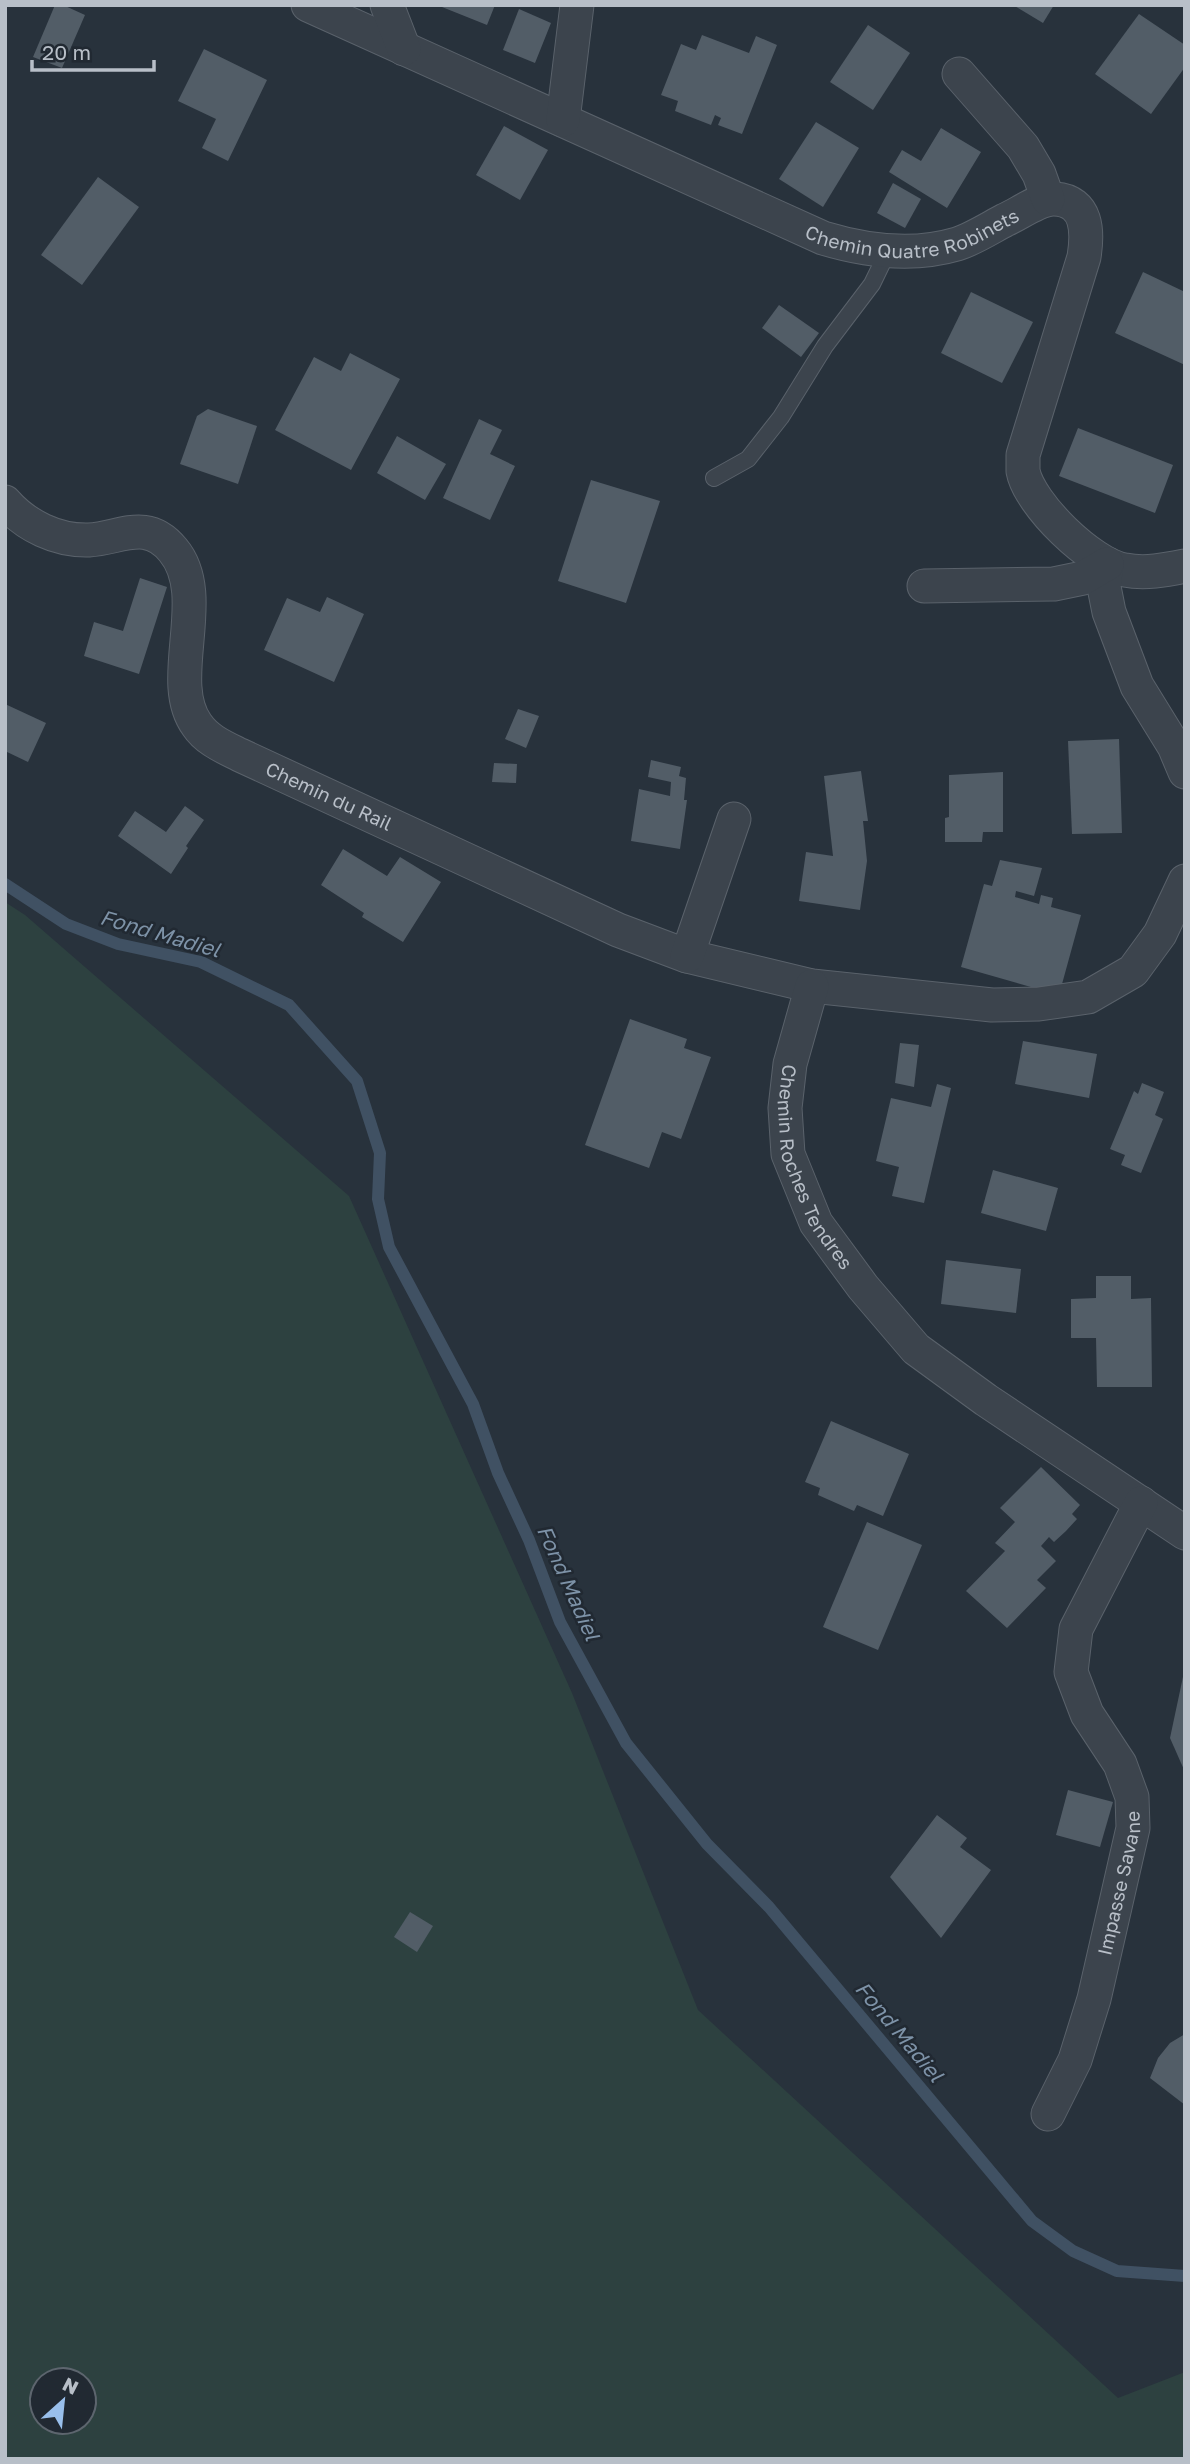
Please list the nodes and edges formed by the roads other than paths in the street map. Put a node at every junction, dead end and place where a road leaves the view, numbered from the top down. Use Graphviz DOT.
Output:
graph roads {
  1 [pos="308,5"];
  2 [pos="387,5"];
  3 [pos="577,5"];
  4 [pos="404,48"];
  5 [pos="959,74"];
  6 [pos="563,120"];
  7 [pos="1048,200"];
  8 [pos="888,251"];
  9 [pos="714,478"];
  10 [pos="5,502"];
  11 [pos="1107,564"];
  12 [pos="1185,566"];
  13 [pos="924,586"];
  14 [pos="1185,772"];
  15 [pos="734,819"];
  16 [pos="1185,881"];
  17 [pos="687,956"];
  18 [pos="812,986"];
  19 [pos="1141,1503"];
  20 [pos="1185,1533"];
  21 [pos="1048,2114"];
  1 -- 4 [label="street, Chemin Quatre Robinets"];
  2 -- 4 [label="street"];
  3 -- 6 [label="street"];
  4 -- 6 [label="street, Chemin Quatre Robinets"];
  5 -- 7 [label="street"];
  6 -- 8 [label="street, Chemin Quatre Robinets"];
  7 -- 8 [label="street, Chemin Quatre Robinets"];
  7 -- 11 [label="street, Chemin Quatre Robinets"];
  8 -- 9 [label="lane"];
  10 -- 17 [label="street, Chemin du Rail"];
  11 -- 12 [label="street, Chemin Quatre Robinets"];
  11 -- 13 [label="street"];
  11 -- 14 [label="street"];
  15 -- 17 [label="street"];
  16 -- 18 [label="street"];
  17 -- 18 [label="street, Chemin du Rail"];
  18 -- 19 [label="street, Chemin Roches Tendres"];
  19 -- 20 [label="street, Chemin Roches Tendres"];
  19 -- 21 [label="street, Impasse Savane"];
}
